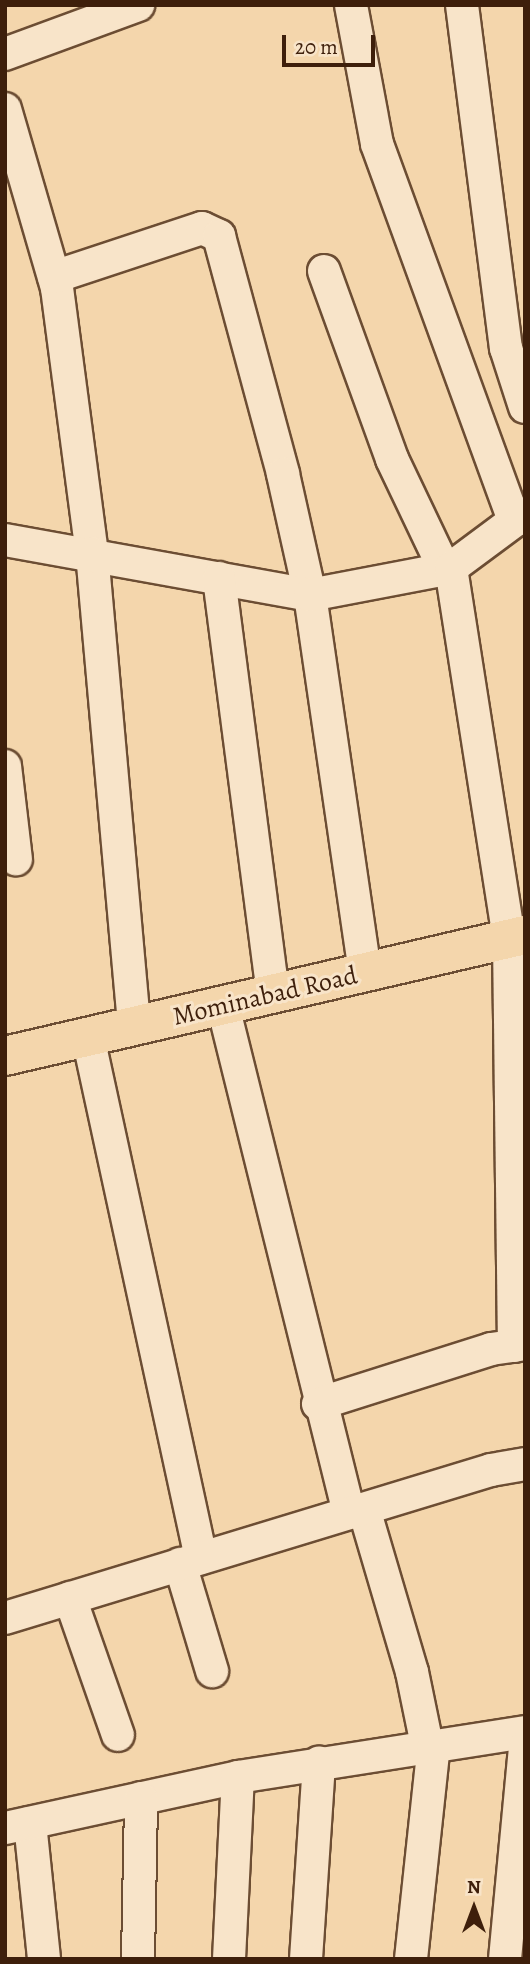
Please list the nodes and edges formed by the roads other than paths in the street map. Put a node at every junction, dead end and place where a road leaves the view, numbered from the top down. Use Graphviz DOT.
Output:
graph roads {
  1 [pos="138,5"];
  2 [pos="351,5"];
  3 [pos="462,5"];
  4 [pos="5,54"];
  5 [pos="5,109"];
  6 [pos="324,271"];
  7 [pos="54,277"];
  8 [pos="525,407"];
  9 [pos="519,517"];
  10 [pos="5,540"];
  11 [pos="92,553"];
  12 [pos="448,569"];
  13 [pos="219,578"];
  14 [pos="310,595"];
  15 [pos="5,766"];
  16 [pos="16,859"];
  17 [pos="517,937"];
  18 [pos="365,972"];
  19 [pos="273,994"];
  20 [pos="223,1006"];
  21 [pos="134,1027"];
  22 [pos="88,1037"];
  23 [pos="5,1056"];
  24 [pos="519,1345"];
  25 [pos="318,1404"];
  26 [pos="525,1464"];
  27 [pos="356,1511"];
  28 [pos="191,1561"];
  29 [pos="70,1598"];
  30 [pos="5,1618"];
  31 [pos="212,1671"];
  32 [pos="525,1732"];
  33 [pos="118,1735"];
  34 [pos="430,1745"];
  35 [pos="525,1746"];
  36 [pos="319,1762"];
  37 [pos="238,1777"];
  38 [pos="141,1798"];
  39 [pos="18,1826"];
  40 [pos="44,1959"];
  41 [pos="138,1959"];
  42 [pos="229,1959"];
  43 [pos="306,1959"];
  44 [pos="411,1959"];
  45 [pos="505,1959"];
  1 -- 4 [label="street"];
  2 -- 9 [label="street"];
  3 -- 8 [label="street"];
  5 -- 7 [label="street"];
  6 -- 12 [label="street"];
  7 -- 11 [label="street"];
  7 -- 14 [label="street"];
  9 -- 12 [label="street"];
  10 -- 11 [label="street"];
  11 -- 13 [label="street"];
  11 -- 21 [label="street"];
  12 -- 14 [label="street"];
  12 -- 17 [label="street"];
  13 -- 14 [label="street"];
  13 -- 19 [label="street"];
  14 -- 18 [label="street"];
  15 -- 16 [label="street"];
  17 -- 18 [label="main road, Mominabad Road"];
  17 -- 24 [label="street"];
  18 -- 19 [label="main road, Mominabad Road"];
  19 -- 20 [label="main road, Mominabad Road"];
  20 -- 21 [label="main road, Mominabad Road"];
  20 -- 25 [label="street"];
  21 -- 22 [label="main road, Mominabad Road"];
  22 -- 23 [label="main road, Mominabad Road"];
  22 -- 28 [label="street"];
  24 -- 25 [label="street"];
  25 -- 27 [label="street"];
  26 -- 27 [label="street"];
  27 -- 28 [label="street"];
  27 -- 34 [label="street"];
  28 -- 29 [label="street"];
  28 -- 31 [label="street"];
  29 -- 30 [label="street"];
  29 -- 33 [label="street"];
  32 -- 34 [label="street"];
  34 -- 36 [label="street"];
  34 -- 44 [label="street"];
  35 -- 45 [label="street"];
  36 -- 37 [label="street"];
  36 -- 43 [label="street"];
  37 -- 38 [label="street"];
  37 -- 42 [label="street"];
  38 -- 39 [label="street"];
  38 -- 41 [label="street"];
  39 -- 40 [label="street"];
}
